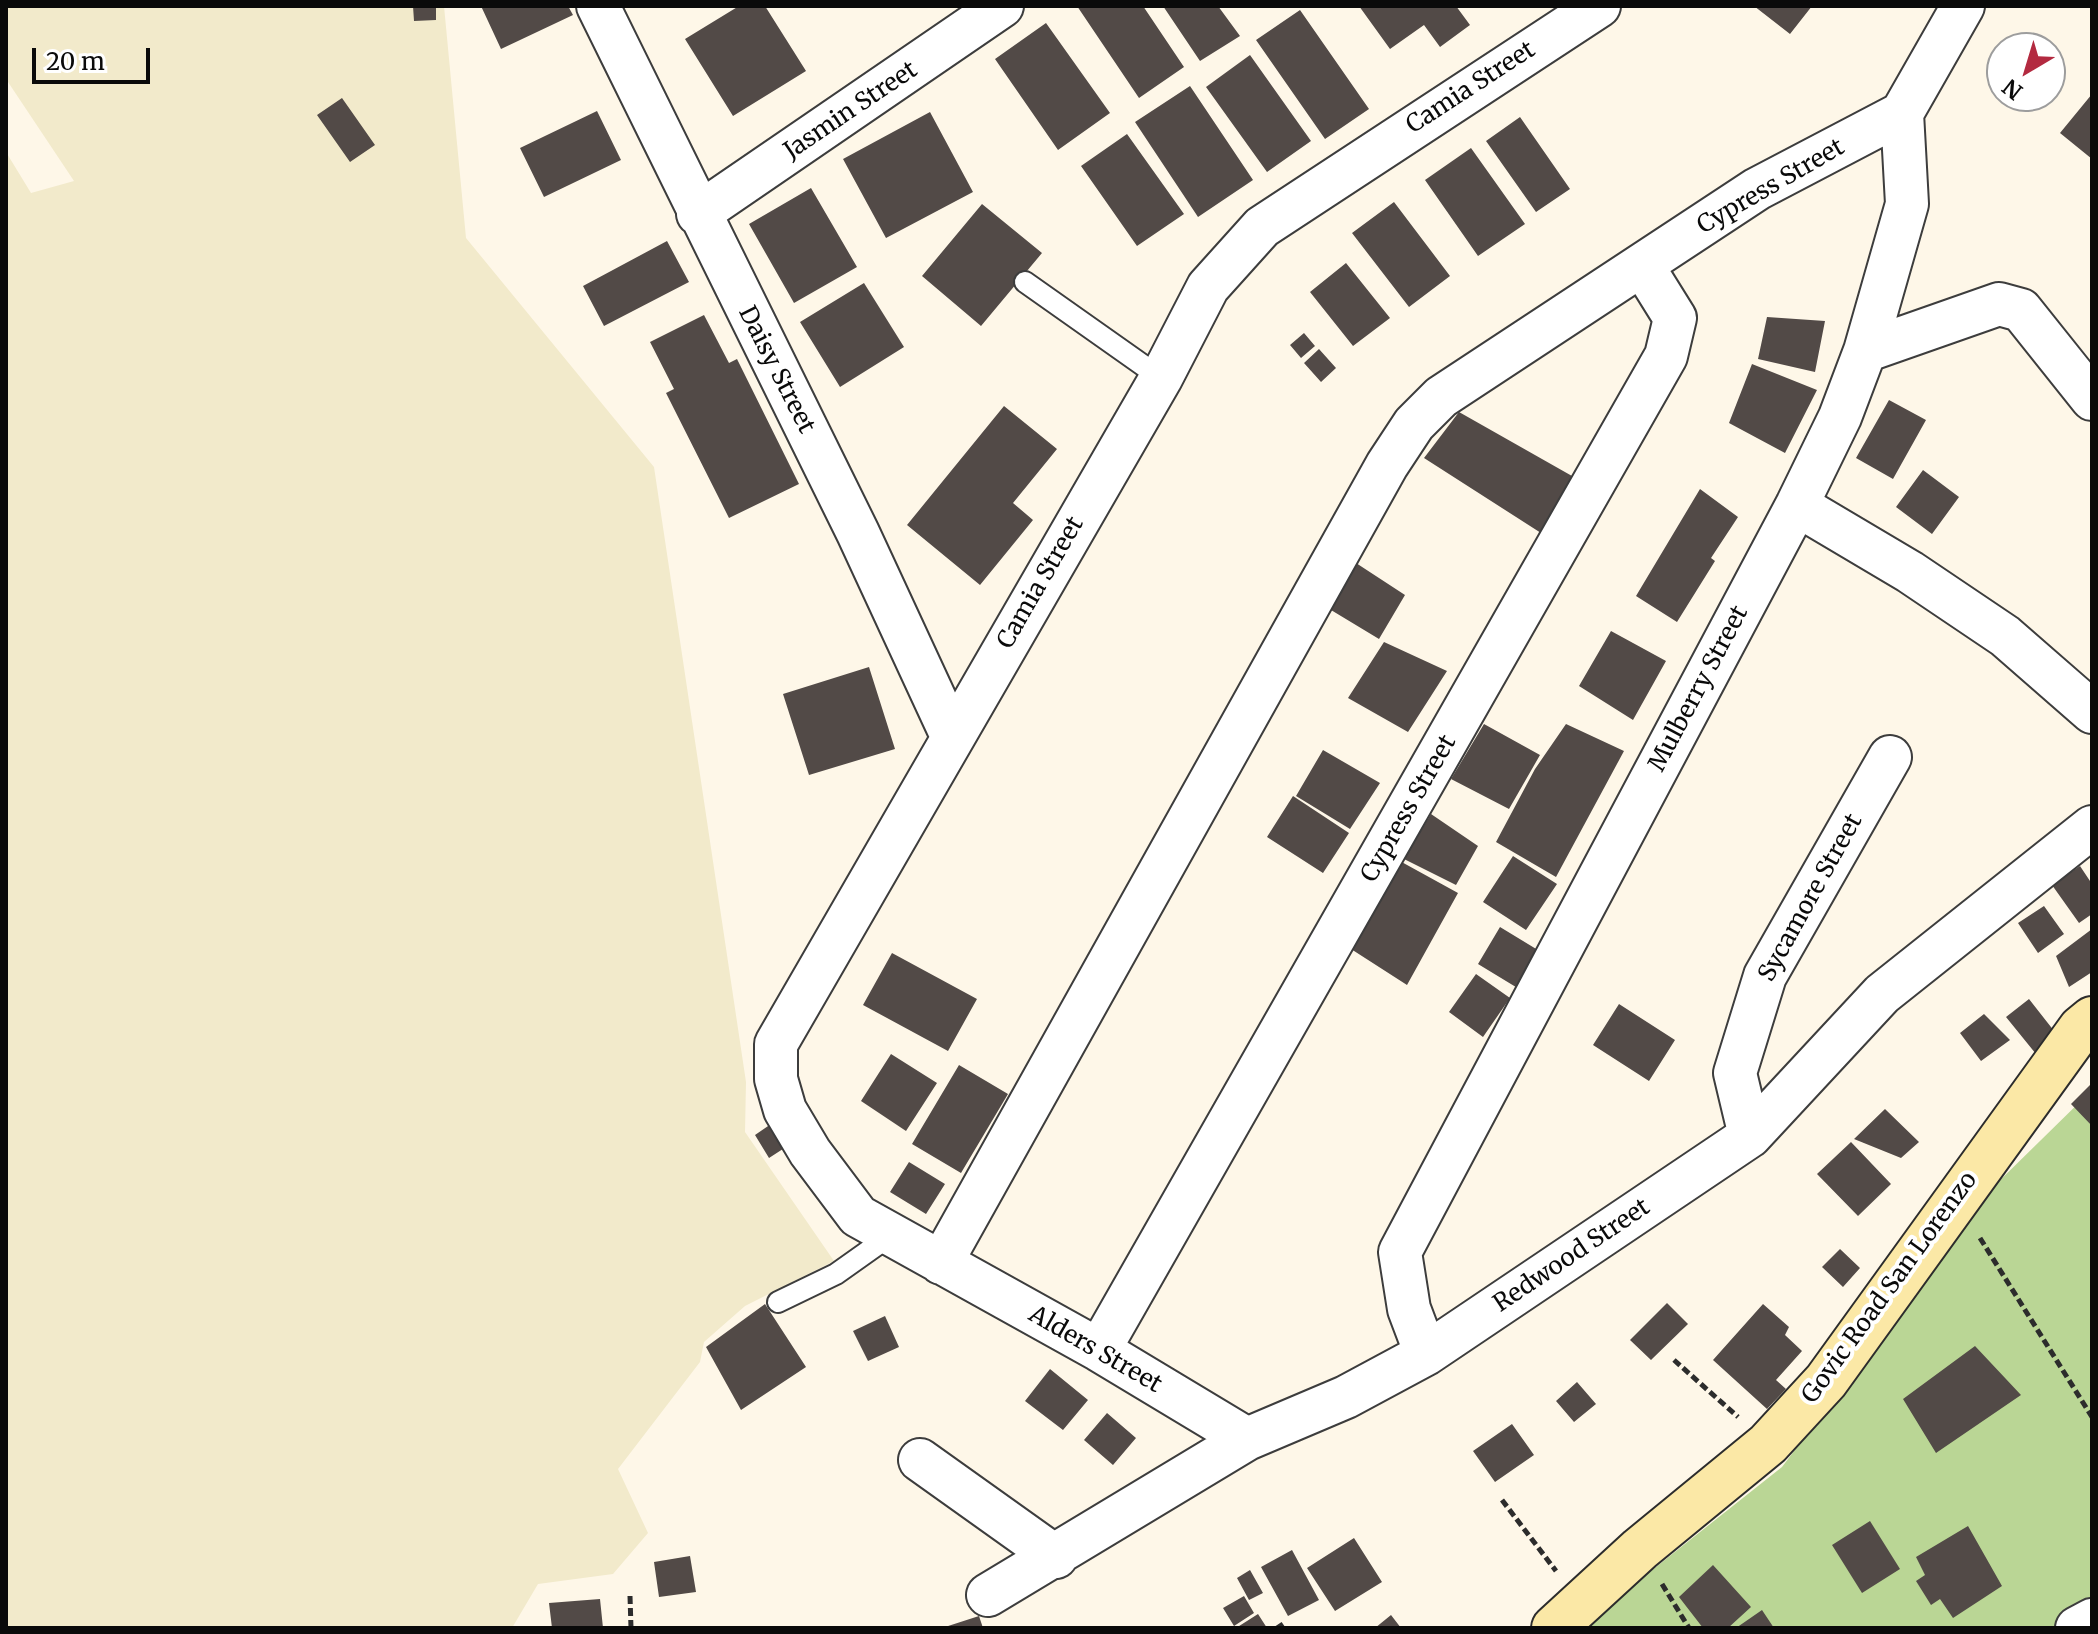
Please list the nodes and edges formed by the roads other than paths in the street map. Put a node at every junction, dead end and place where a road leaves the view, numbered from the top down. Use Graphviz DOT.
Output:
graph roads {
  1 [pos="598,6"];
  2 [pos="1002,6"];
  3 [pos="1599,6"];
  4 [pos="1963,6"];
  5 [pos="1902,113"];
  6 [pos="698,214"];
  7 [pos="1642,265"];
  8 [pos="1025,282"];
  9 [pos="1865,351"];
  10 [pos="1161,378"];
  11 [pos="2092,399"];
  12 [pos="1797,505"];
  13 [pos="2092,712"];
  14 [pos="952,736"];
  15 [pos="1890,757"];
  16 [pos="2092,827"];
  17 [pos="2092,1019"];
  18 [pos="1750,1136"];
  19 [pos="891,1235"];
  20 [pos="941,1263"];
  21 [pos="778,1302"];
  22 [pos="1099,1350"];
  23 [pos="1426,1354"];
  24 [pos="1247,1439"];
  25 [pos="920,1460"];
  26 [pos="1056,1557"];
  27 [pos="988,1595"];
  28 [pos="1568,1616"];
  29 [pos="2092,1620"];
  30 [pos="2077,1628"];
  1 -- 6 [label="street, Daisy Street"];
  2 -- 6 [label="street, Jasmin Street"];
  3 -- 10 [label="street, Camia Street"];
  4 -- 5 [label="street"];
  5 -- 7 [label="street, Cypress Street"];
  5 -- 9 [label="street, Mulberry Street"];
  6 -- 14 [label="street, Daisy Street"];
  7 -- 20 [label="street, Cypress Street"];
  7 -- 22 [label="street, Cypress Street"];
  8 -- 10 [label="lane"];
  9 -- 11 [label="street"];
  9 -- 12 [label="street, Mulberry Street"];
  10 -- 14 [label="street, Camia Street"];
  12 -- 13 [label="street"];
  12 -- 23 [label="street, Mulberry Street"];
  14 -- 19 [label="street, Camia Street"];
  15 -- 18 [label="street, Sycamore Street"];
  16 -- 18 [label="street, Redwood Street"];
  17 -- 28 [label="main road, Govic Road San Lorenzo"];
  18 -- 23 [label="street, Redwood Street"];
  19 -- 20 [label="street, Camia Street"];
  19 -- 21 [label="lane"];
  20 -- 22 [label="street, Alders Street"];
  22 -- 24 [label="street, Alders Street"];
  23 -- 24 [label="street, Redwood Street"];
  24 -- 26 [label="street, Redwood Street"];
  25 -- 26 [label="street"];
  26 -- 27 [label="street, Redwood Street"];
  29 -- 30 [label="street"];
}
